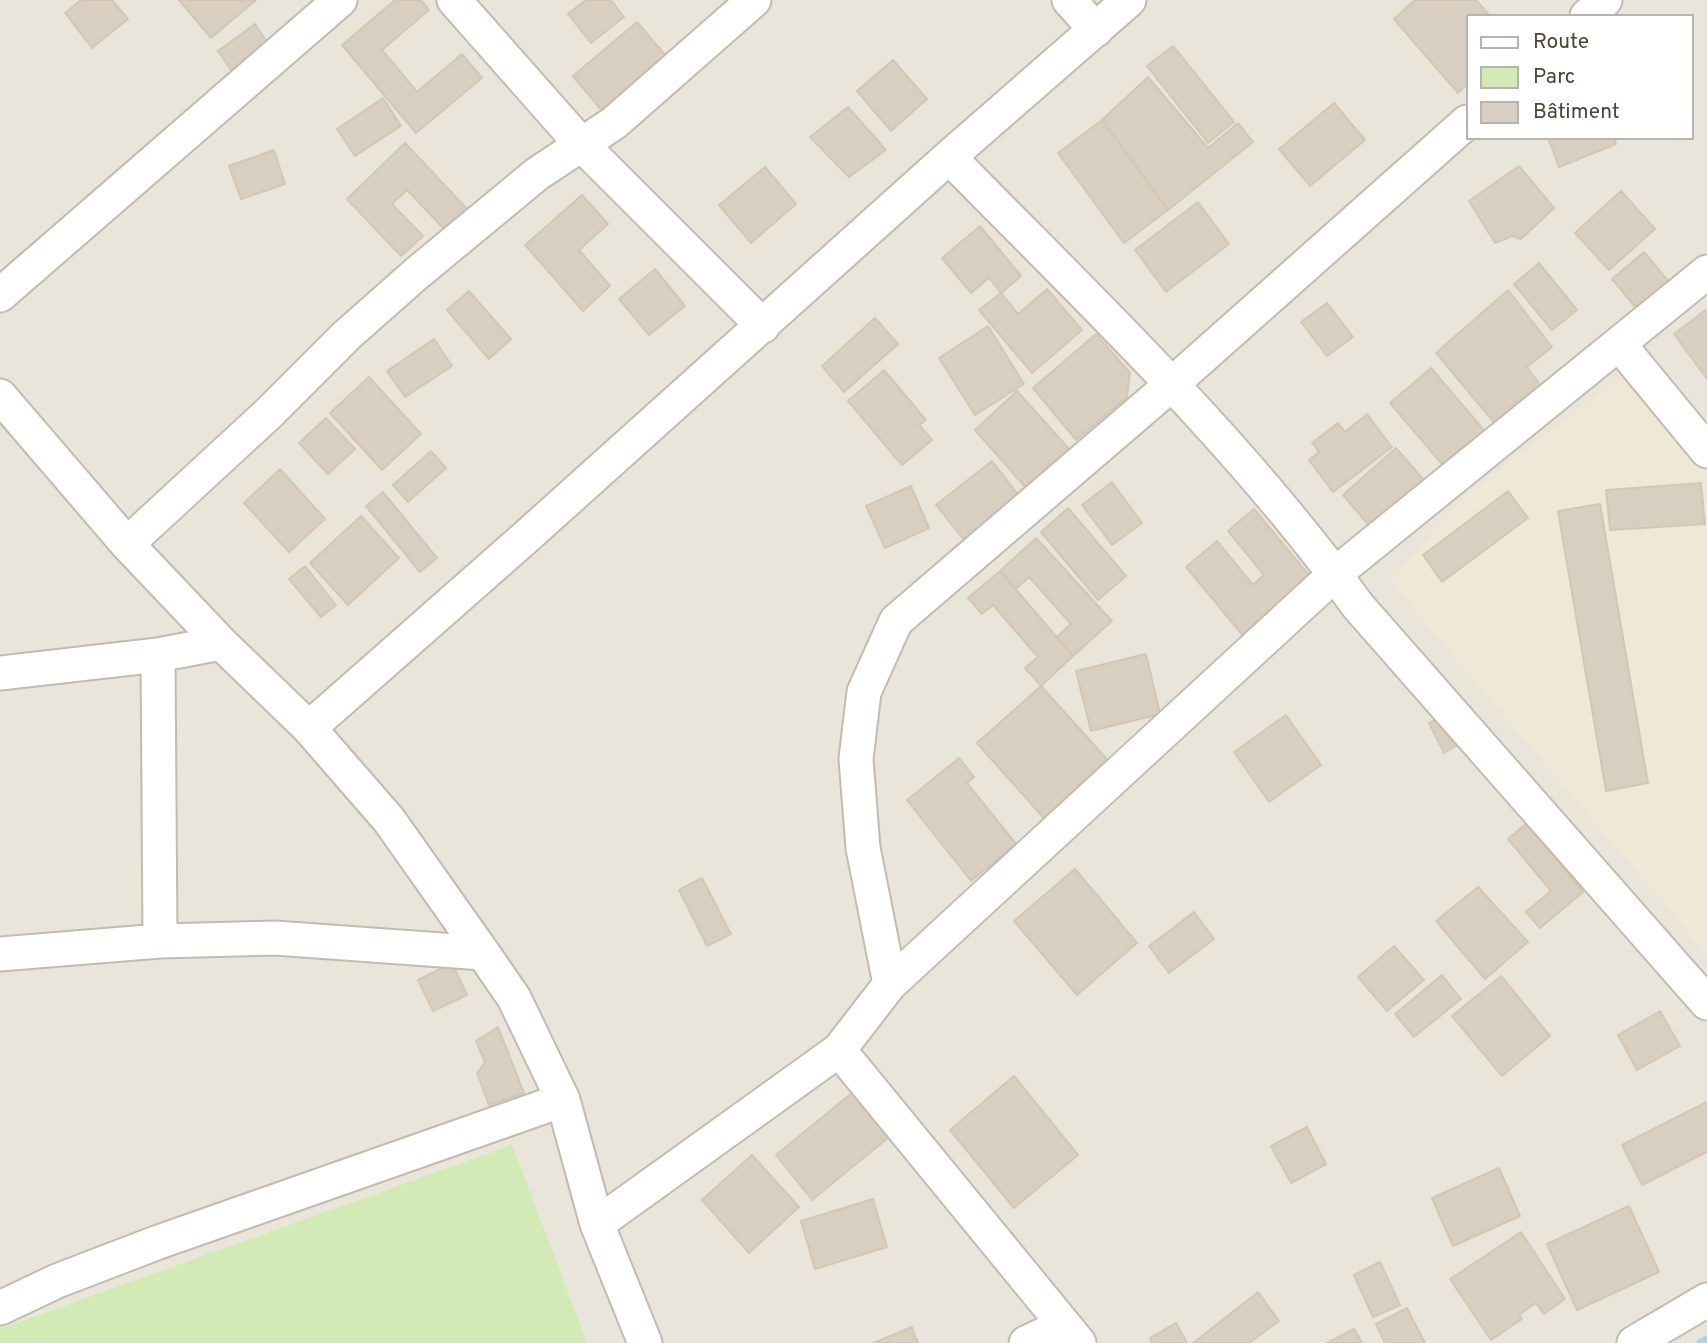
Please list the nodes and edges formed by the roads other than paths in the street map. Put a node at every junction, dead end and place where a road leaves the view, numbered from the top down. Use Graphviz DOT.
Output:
graph roads {
  1 [pos="340,0"];
  2 [pos="454,0"];
  3 [pos="754,0"];
  4 [pos="1069,0"];
  5 [pos="1129,0"];
  6 [pos="1605,0"];
  7 [pos="1589,14"];
  8 [pos="1096,30"];
  9 [pos="1466,123"];
  10 [pos="581,144"];
  11 [pos="949,157"];
  12 [pos="1707,272"];
  13 [pos="0,295"];
  14 [pos="763,326"];
  15 [pos="1619,345"];
  16 [pos="1172,384"];
  17 [pos="6,411"];
  18 [pos="1707,451"];
  19 [pos="127,544"];
  20 [pos="1335,574"];
  21 [pos="221,643"];
  22 [pos="158,655"];
  23 [pos="0,673"];
  24 [pos="309,728"];
  25 [pos="160,941"];
  26 [pos="483,953"];
  27 [pos="0,954"];
  28 [pos="890,985"];
  29 [pos="1707,1003"];
  30 [pos="839,1050"];
  31 [pos="563,1100"];
  32 [pos="597,1224"];
  33 [pos="1707,1300"];
  34 [pos="0,1308"];
  35 [pos="1072,1334"];
  36 [pos="645,1343"];
  37 [pos="1026,1343"];
  38 [pos="1634,1343"];
  1 -- 13 [label="street"];
  2 -- 10 [label="street"];
  3 -- 10 [label="street"];
  4 -- 8 [label="street"];
  5 -- 8 [label="street"];
  6 -- 7 [label="street"];
  8 -- 11 [label="street"];
  9 -- 16 [label="street"];
  10 -- 14 [label="street"];
  10 -- 19 [label="street"];
  11 -- 14 [label="street"];
  11 -- 16 [label="street"];
  12 -- 15 [label="street"];
  14 -- 24 [label="street"];
  15 -- 18 [label="street"];
  15 -- 20 [label="street"];
  16 -- 20 [label="street"];
  16 -- 28 [label="street"];
  17 -- 19 [label="street"];
  19 -- 21 [label="street"];
  20 -- 28 [label="street"];
  20 -- 29 [label="street"];
  21 -- 22 [label="street"];
  21 -- 24 [label="street"];
  22 -- 23 [label="street"];
  22 -- 25 [label="street"];
  24 -- 26 [label="street"];
  25 -- 26 [label="street"];
  25 -- 27 [label="street"];
  26 -- 31 [label="street"];
  28 -- 30 [label="street"];
  30 -- 32 [label="street"];
  30 -- 35 [label="street"];
  31 -- 32 [label="street"];
  31 -- 34 [label="street"];
  32 -- 36 [label="street"];
  33 -- 38 [label="street"];
  35 -- 37 [label="street"];
}
